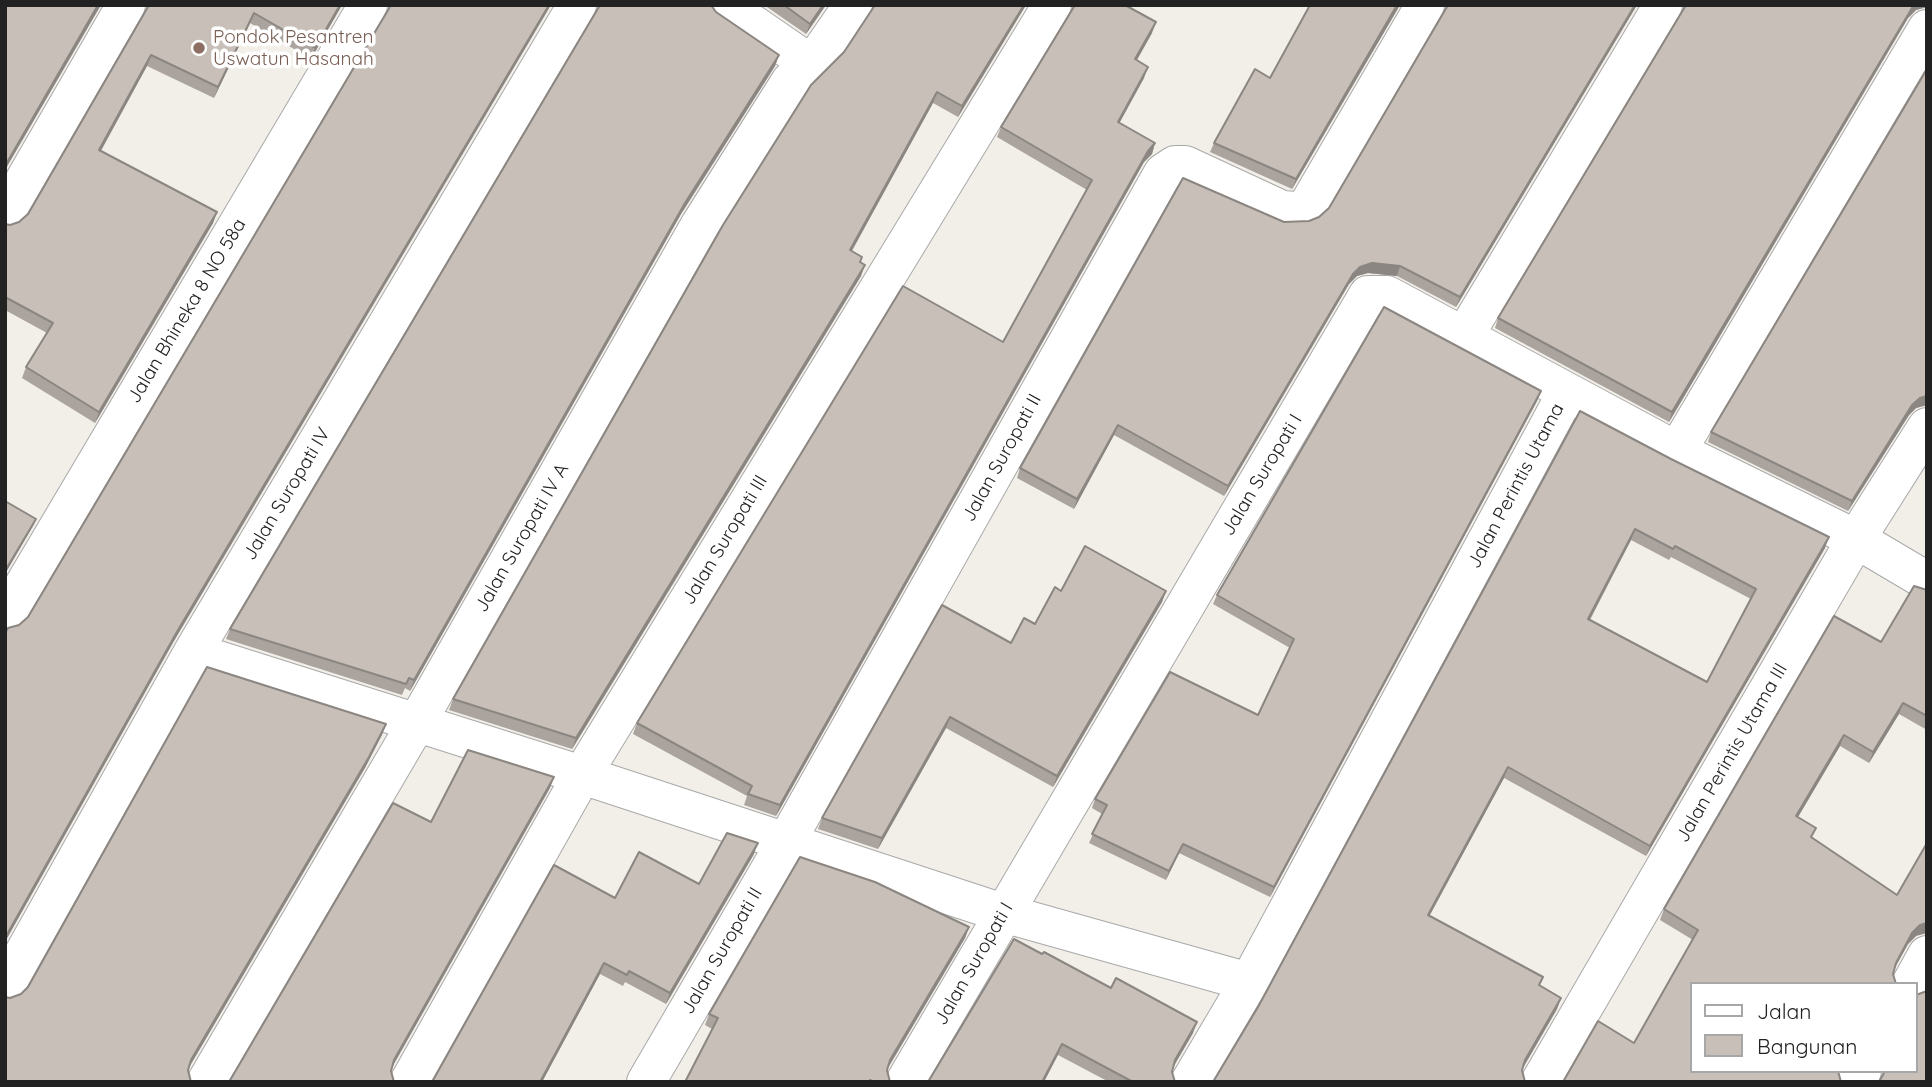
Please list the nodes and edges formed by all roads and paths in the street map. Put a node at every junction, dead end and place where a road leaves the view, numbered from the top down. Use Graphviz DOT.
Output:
graph roads {
  1 [pos="126,5"];
  2 [pos="368,5"];
  3 [pos="577,5"];
  4 [pos="725,5"];
  5 [pos="853,5"];
  6 [pos="1052,5"];
  7 [pos="1425,5"];
  8 [pos="1663,5"];
  9 [pos="1927,30"];
  10 [pos="809,63"];
  11 [pos="5,214"];
  12 [pos="1463,338"];
  13 [pos="1567,392"];
  14 [pos="1927,427"];
  15 [pos="1677,451"];
  16 [pos="1856,539"];
  17 [pos="1927,581"];
  18 [pos="5,617"];
  19 [pos="193,652"];
  20 [pos="416,724"];
  21 [pos="582,775"];
  22 [pos="786,842"];
  23 [pos="1003,913"];
  24 [pos="1927,955"];
  25 [pos="1248,982"];
  26 [pos="1912,982"];
  27 [pos="5,987"];
  28 [pos="1543,1081"];
  29 [pos="206,1082"];
  30 [pos="409,1082"];
  31 [pos="646,1082"];
  32 [pos="905,1082"];
  33 [pos="1190,1082"];
  1 -- 11 [label="street"];
  2 -- 18 [label="street, Jalan Bhineka 8 NO 58a"];
  3 -- 19 [label="street, Jalan Suropati IV"];
  4 -- 10 [label="street"];
  5 -- 10 [label="street, Jalan Suropati IV A"];
  6 -- 21 [label="street, Jalan Suropati III"];
  7 -- 22 [label="street, Jalan Suropati II"];
  8 -- 12 [label="street"];
  9 -- 15 [label="street"];
  10 -- 20 [label="street, Jalan Suropati IV A"];
  12 -- 13 [label="street"];
  12 -- 23 [label="street, Jalan Suropati I"];
  13 -- 15 [label="street, Jalan Perintis Utama"];
  13 -- 25 [label="street, Jalan Perintis Utama"];
  14 -- 16 [label="street, Jalan Perintis Utama III"];
  15 -- 16 [label="street, Jalan Perintis Utama"];
  16 -- 17 [label="street, Jalan Perintis Utama"];
  16 -- 28 [label="street, Jalan Perintis Utama III"];
  19 -- 20 [label="street"];
  19 -- 27 [label="street, Jalan Suropati IV"];
  20 -- 21 [label="street"];
  20 -- 29 [label="street, Jalan Suropati IV A"];
  21 -- 22 [label="street"];
  21 -- 30 [label="street, Jalan Suropati III"];
  22 -- 23 [label="street"];
  22 -- 31 [label="street, Jalan Suropati II"];
  23 -- 25 [label="street"];
  23 -- 32 [label="street, Jalan Suropati I"];
  24 -- 26 [label="street"];
  25 -- 33 [label="street, Jalan Perintis Utama"];
}
